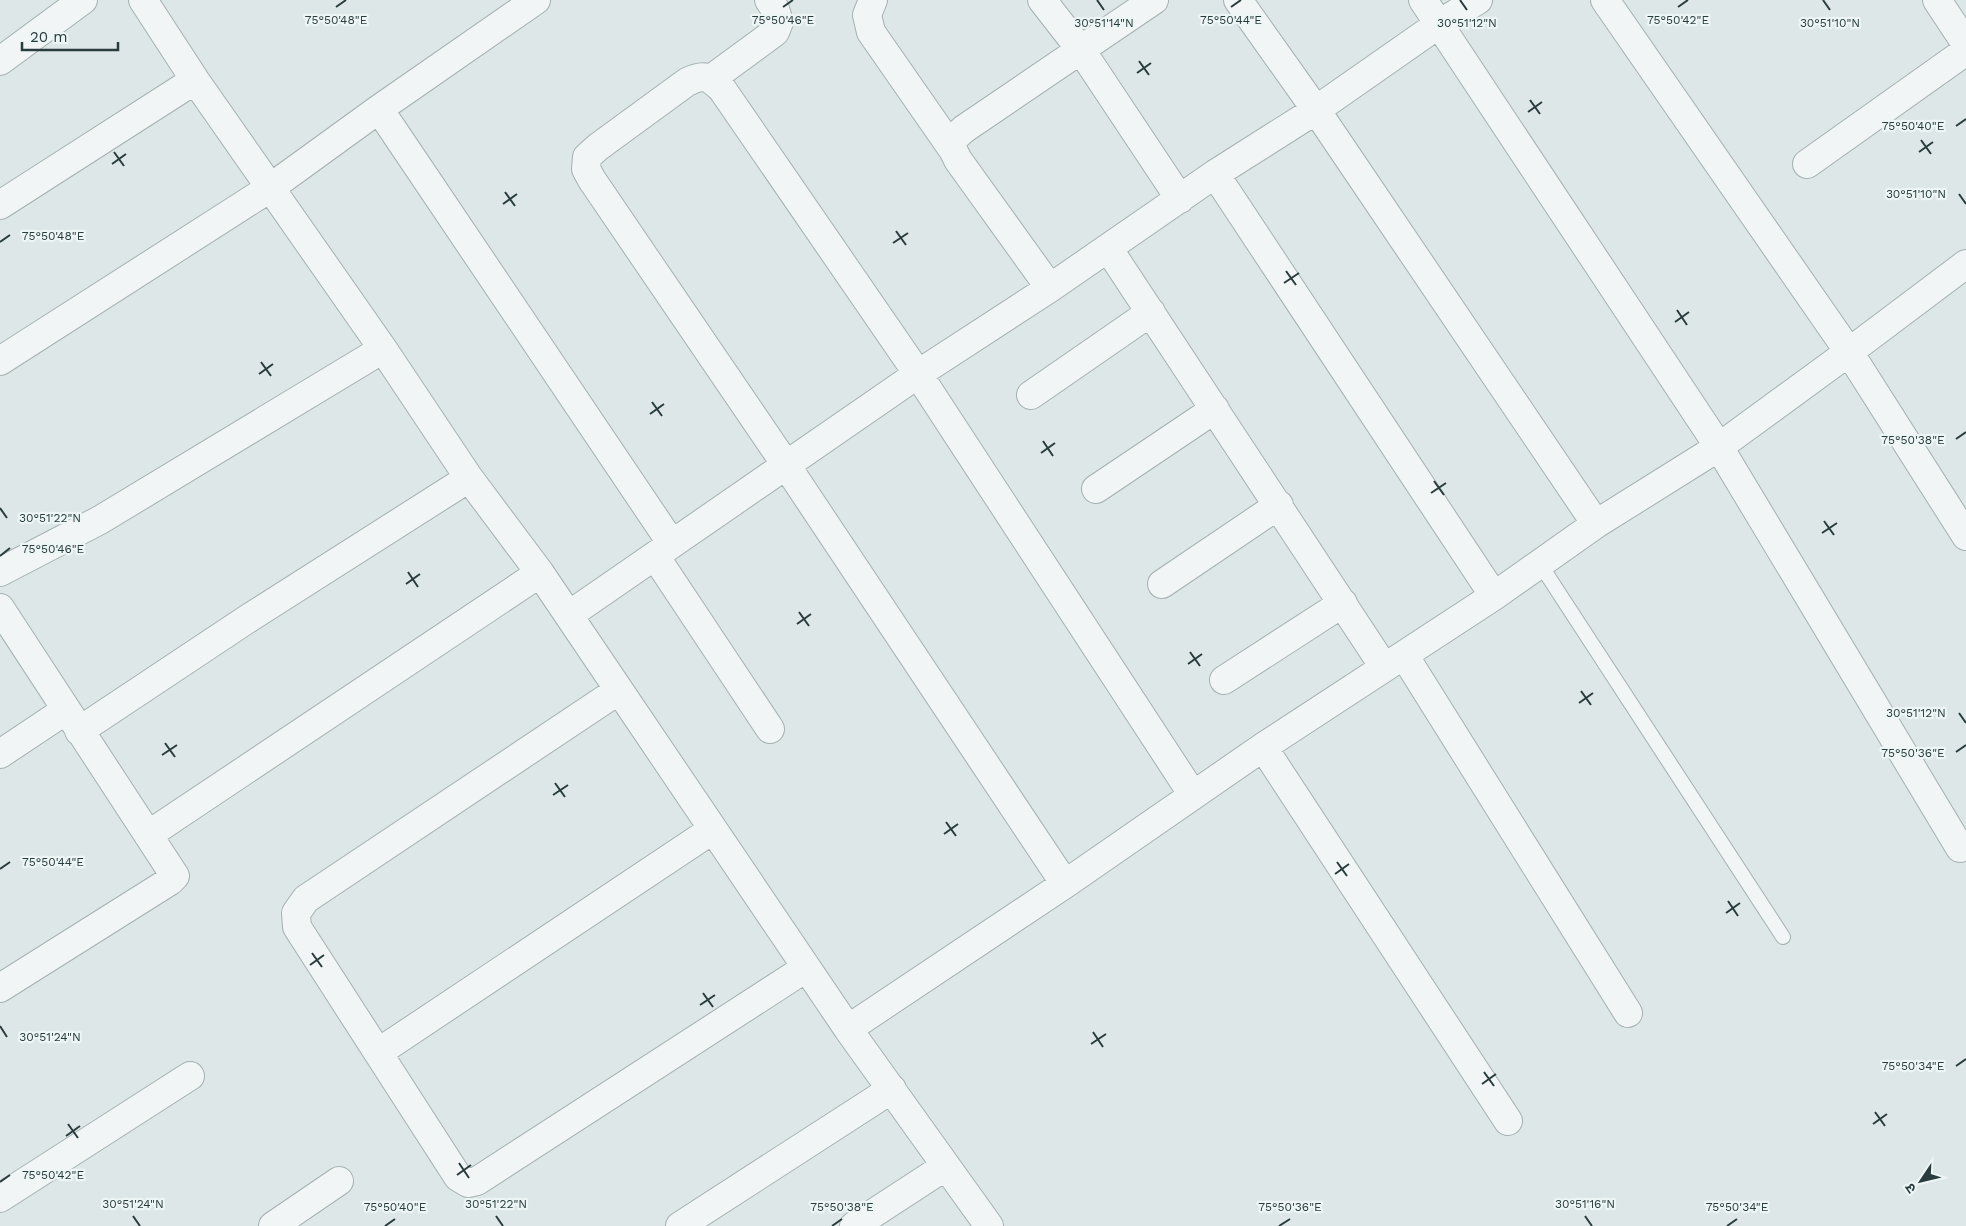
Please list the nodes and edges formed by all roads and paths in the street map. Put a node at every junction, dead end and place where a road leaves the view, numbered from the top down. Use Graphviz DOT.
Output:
graph roads {
  1 [pos="83,0"];
  2 [pos="143,0"];
  3 [pos="536,0"];
  4 [pos="769,0"];
  5 [pos="873,0"];
  6 [pos="1042,0"];
  7 [pos="1154,0"];
  8 [pos="1238,0"];
  9 [pos="1423,0"];
  10 [pos="1478,0"];
  11 [pos="1606,0"];
  12 [pos="1937,0"];
  13 [pos="1439,24"];
  14 [pos="1966,44"];
  15 [pos="1081,50"];
  16 [pos="1966,51"];
  17 [pos="0,62"];
  18 [pos="711,78"];
  19 [pos="195,80"];
  20 [pos="379,109"];
  21 [pos="1316,110"];
  22 [pos="953,150"];
  23 [pos="1807,164"];
  24 [pos="1216,174"];
  25 [pos="270,188"];
  26 [pos="1180,199"];
  27 [pos="0,205"];
  28 [pos="1108,248"];
  29 [pos="1966,264"];
  30 [pos="1050,288"];
  31 [pos="1151,312"];
  32 [pos="383,349"];
  33 [pos="1850,352"];
  34 [pos="0,361"];
  35 [pos="918,374"];
  36 [pos="1030,394"];
  37 [pos="1215,409"];
  38 [pos="1719,447"];
  39 [pos="786,465"];
  40 [pos="469,478"];
  41 [pos="1096,490"];
  42 [pos="1279,506"];
  43 [pos="1596,524"];
  44 [pos="1966,536"];
  45 [pos="663,550"];
  46 [pos="1540,564"];
  47 [pos="0,572"];
  48 [pos="540,573"];
  49 [pos="1162,584"];
  50 [pos="1494,596"];
  51 [pos="1343,603"];
  52 [pos="0,608"];
  53 [pos="569,615"];
  54 [pos="1394,661"];
  55 [pos="1224,680"];
  56 [pos="619,690"];
  57 [pos="73,720"];
  58 [pos="770,729"];
  59 [pos="1264,747"];
  60 [pos="0,754"];
  61 [pos="1193,794"];
  62 [pos="712,830"];
  63 [pos="148,834"];
  64 [pos="1960,848"];
  65 [pos="1065,884"];
  66 [pos="1783,937"];
  67 [pos="806,968"];
  68 [pos="0,988"];
  69 [pos="1628,1013"];
  70 [pos="848,1029"];
  71 [pos="379,1052"];
  72 [pos="190,1076"];
  73 [pos="892,1090"];
  74 [pos="1508,1121"];
  75 [pos="946,1166"];
  76 [pos="338,1181"];
  77 [pos="0,1198"];
  78 [pos="273,1226"];
  79 [pos="680,1226"];
  80 [pos="854,1226"];
  81 [pos="988,1226"];
  1 -- 17 [label="street"];
  2 -- 19 [label="street"];
  3 -- 20 [label="street"];
  4 -- 18 [label="street"];
  5 -- 22 [label="street"];
  6 -- 15 [label="street"];
  7 -- 15 [label="street"];
  8 -- 21 [label="street"];
  9 -- 13 [label="street"];
  10 -- 13 [label="street"];
  11 -- 33 [label="street"];
  12 -- 14 [label="street"];
  13 -- 21 [label="street"];
  13 -- 38 [label="street"];
  15 -- 22 [label="street"];
  15 -- 26 [label="street"];
  16 -- 23 [label="street"];
  18 -- 35 [label="street"];
  18 -- 39 [label="street"];
  19 -- 25 [label="street"];
  19 -- 27 [label="street"];
  20 -- 25 [label="street"];
  20 -- 45 [label="street"];
  21 -- 24 [label="street"];
  21 -- 43 [label="street"];
  22 -- 30 [label="street"];
  24 -- 26 [label="street"];
  24 -- 50 [label="street"];
  25 -- 32 [label="street"];
  25 -- 34 [label="street"];
  26 -- 28 [label="street"];
  28 -- 30 [label="street"];
  28 -- 31 [label="street"];
  29 -- 33 [label="street"];
  30 -- 35 [label="street"];
  31 -- 36 [label="street"];
  31 -- 37 [label="street"];
  32 -- 40 [label="street"];
  32 -- 47 [label="street"];
  33 -- 38 [label="street"];
  33 -- 44 [label="street"];
  35 -- 39 [label="street"];
  35 -- 61 [label="street"];
  37 -- 41 [label="street"];
  37 -- 42 [label="street"];
  38 -- 43 [label="street"];
  38 -- 64 [label="street"];
  39 -- 45 [label="street"];
  39 -- 65 [label="street"];
  40 -- 48 [label="street"];
  40 -- 57 [label="street"];
  42 -- 49 [label="street"];
  42 -- 51 [label="street"];
  43 -- 46 [label="street"];
  45 -- 53 [label="street"];
  45 -- 58 [label="street"];
  46 -- 50 [label="street"];
  46 -- 66 [label="lane"];
  48 -- 53 [label="street"];
  48 -- 63 [label="street"];
  50 -- 54 [label="street"];
  51 -- 54 [label="street"];
  51 -- 55 [label="street"];
  52 -- 57 [label="street"];
  53 -- 56 [label="street"];
  54 -- 59 [label="street"];
  54 -- 69 [label="street"];
  56 -- 62 [label="street"];
  56 -- 71 [label="street"];
  57 -- 60 [label="street"];
  57 -- 63 [label="street"];
  59 -- 61 [label="street"];
  59 -- 74 [label="street"];
  61 -- 65 [label="street"];
  62 -- 67 [label="street"];
  62 -- 71 [label="street"];
  63 -- 68 [label="street"];
  65 -- 70 [label="street"];
  67 -- 70 [label="street"];
  67 -- 71 [label="street"];
  70 -- 73 [label="street"];
  72 -- 77 [label="street"];
  73 -- 75 [label="street"];
  73 -- 79 [label="street"];
  75 -- 80 [label="street"];
  75 -- 81 [label="street"];
  76 -- 78 [label="street"];
}
